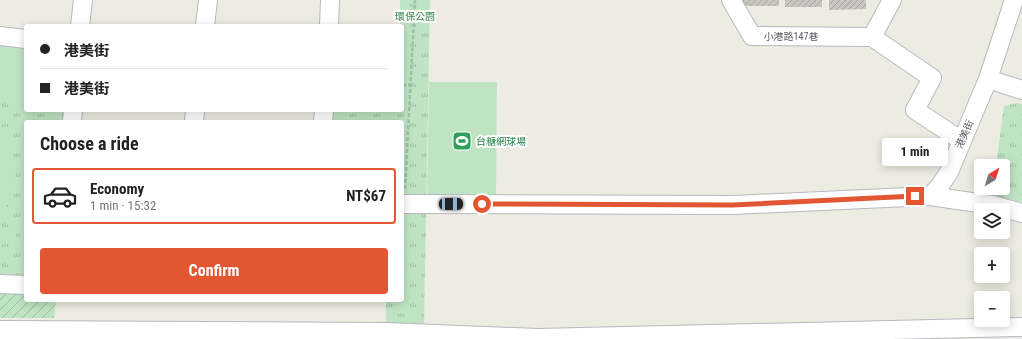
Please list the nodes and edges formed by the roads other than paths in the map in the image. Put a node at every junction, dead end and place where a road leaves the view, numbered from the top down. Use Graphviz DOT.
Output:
graph roads {
  1 [pos="83,0"];
  2 [pos="208,0"];
  3 [pos="330,0"];
  4 [pos="731,0"];
  5 [pos="892,0"];
  6 [pos="1014,0"];
  7 [pos="80,24"];
  8 [pos="205,24"];
  9 [pos="328,24"];
  10 [pos="0,36"];
  11 [pos="872,37"];
  12 [pos="24,39"];
  13 [pos="988,78"];
  14 [pos="1022,90"];
  15 [pos="962,141"];
  16 [pos="930,196"];
  17 [pos="404,204"];
  18 [pos="1022,213"];
  19 [pos="0,284"];
  20 [pos="24,285"];
  21 [pos="1022,327"];
  22 [pos="0,330"];
  1 -- 7 [label="street"];
  2 -- 8 [label="street"];
  3 -- 9 [label="street"];
  4 -- 11 [label="street, 小港路147巷"];
  5 -- 11 [label="street"];
  6 -- 13 [label="street, 港美街"];
  10 -- 12 [label="street"];
  11 -- 15 [label="street"];
  13 -- 14 [label="street"];
  13 -- 15 [label="street, 港美街"];
  15 -- 16 [label="street, 港美街"];
  16 -- 17 [label="street"];
  16 -- 18 [label="street"];
  19 -- 20 [label="street"];
  21 -- 22 [label="street"];
}
